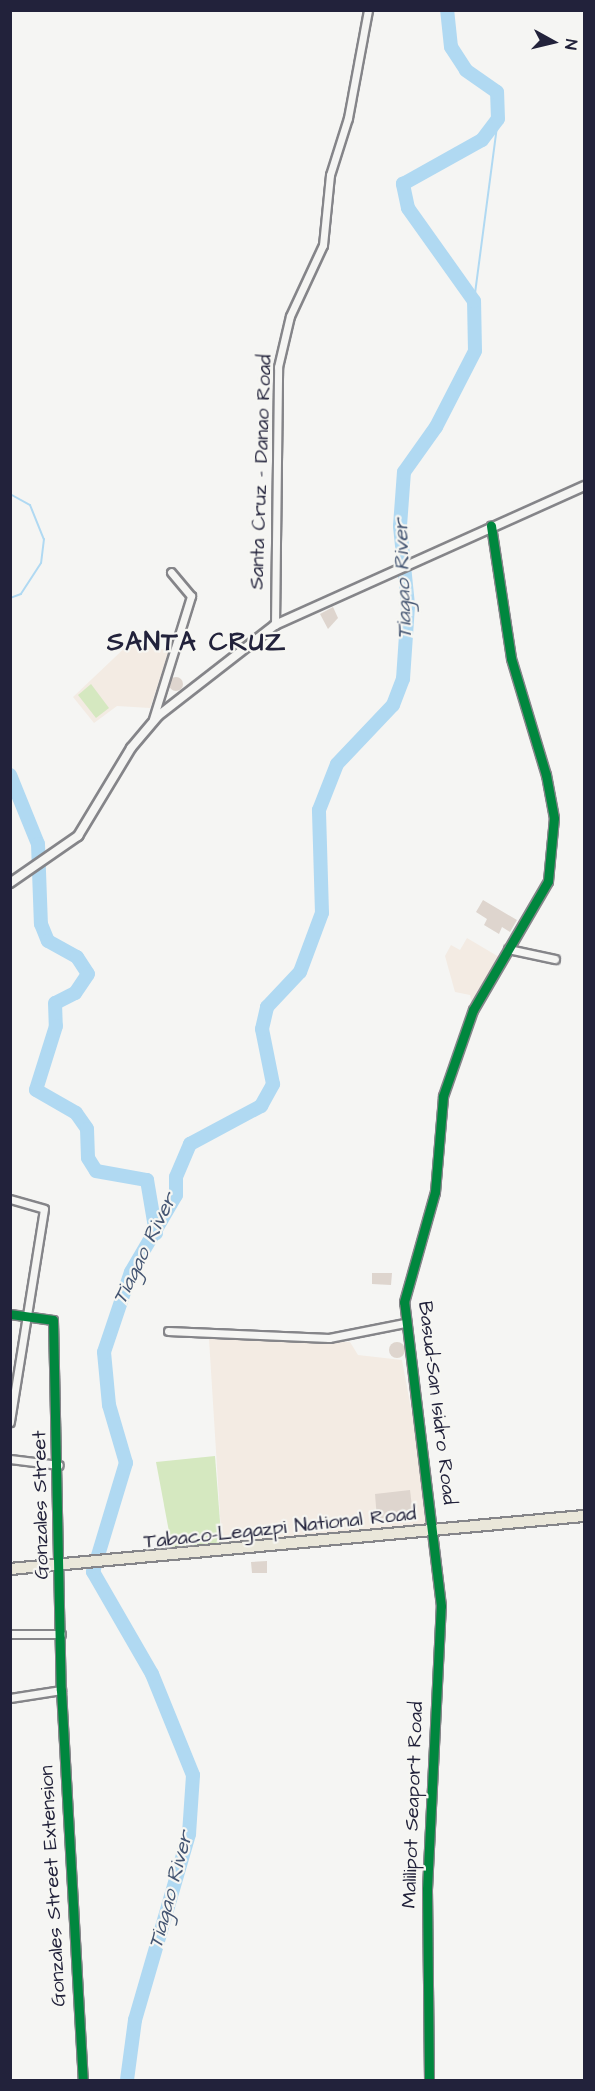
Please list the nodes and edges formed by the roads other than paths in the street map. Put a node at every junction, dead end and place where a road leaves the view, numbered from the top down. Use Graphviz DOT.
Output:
graph roads {
  1 [pos="368,10"];
  2 [pos="585,486"];
  3 [pos="491,526"];
  4 [pos="171,572"];
  5 [pos="275,625"];
  6 [pos="153,722"];
  7 [pos="10,884"];
  8 [pos="508,949"];
  9 [pos="555,959"];
  10 [pos="10,1199"];
  11 [pos="10,1314"];
  12 [pos="26,1317"];
  13 [pos="405,1323"];
  14 [pos="168,1331"];
  15 [pos="10,1422"];
  16 [pos="10,1459"];
  17 [pos="60,1465"];
  18 [pos="585,1516"];
  19 [pos="435,1531"];
  20 [pos="60,1568"];
  21 [pos="10,1569"];
  22 [pos="10,1634"];
  23 [pos="61,1634"];
  24 [pos="61,1690"];
  25 [pos="10,1698"];
  26 [pos="83,2080"];
  27 [pos="429,2080"];
  1 -- 5 [label="street, Santa Cruz – Danao Road"];
  2 -- 3 [label="street"];
  3 -- 5 [label="street"];
  3 -- 8 [label="street, Basud-San Isidro Road"];
  4 -- 6 [label="street"];
  5 -- 6 [label="street"];
  6 -- 7 [label="street"];
  8 -- 9 [label="street"];
  8 -- 13 [label="street, Basud-San Isidro Road"];
  10 -- 12 [label="street"];
  11 -- 12 [label="street"];
  12 -- 15 [label="street"];
  12 -- 17 [label="street, Gonzales Street"];
  13 -- 14 [label="street"];
  13 -- 19 [label="street, Basud-San Isidro Road"];
  16 -- 17 [label="street"];
  17 -- 20 [label="street, Gonzales Street"];
  18 -- 19 [label="main road, Tabaco-Legazpi National Road"];
  19 -- 20 [label="main road, Tabaco-Legazpi National Road"];
  19 -- 27 [label="street, Malilipot Seaport Road"];
  20 -- 21 [label="main road, Tabaco-Legazpi National Road"];
  20 -- 23 [label="street, Gonzales Street"];
  22 -- 23 [label="street"];
  23 -- 24 [label="street, Gonzales Street"];
  24 -- 25 [label="street"];
  24 -- 26 [label="street, Gonzales Street Extension"];
}
